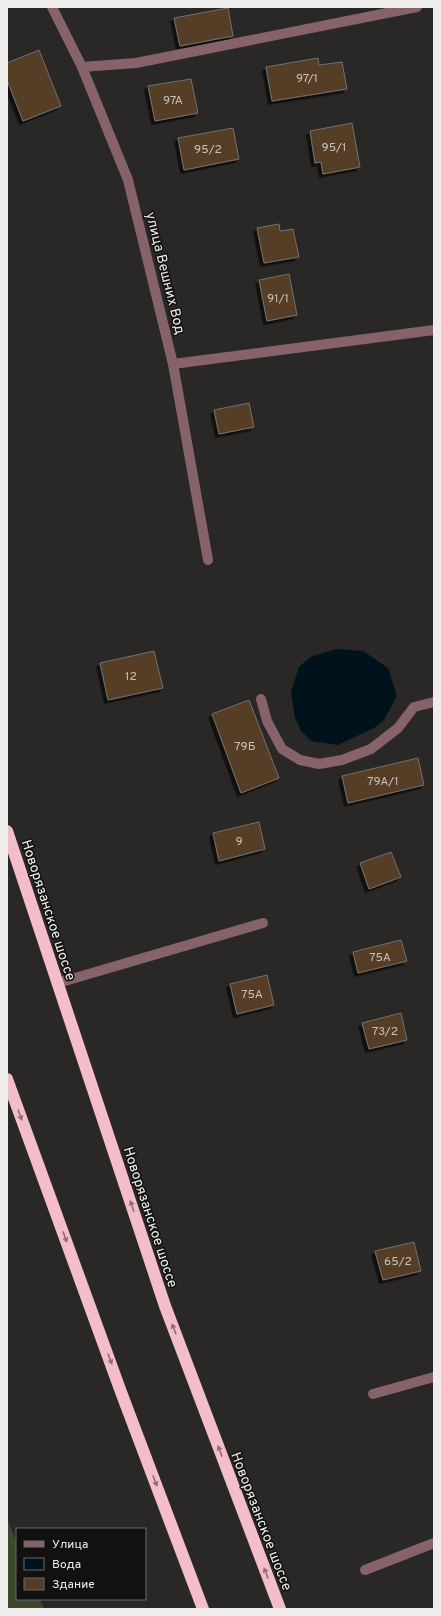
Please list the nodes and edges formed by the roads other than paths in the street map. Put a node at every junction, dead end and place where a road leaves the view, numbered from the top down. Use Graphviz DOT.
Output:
graph roads {
  1 [pos="52,7"];
  2 [pos="417,7"];
  3 [pos="82,67"];
  4 [pos="434,330"];
  5 [pos="173,364"];
  6 [pos="208,560"];
  7 [pos="261,699"];
  8 [pos="434,702"];
  9 [pos="7,830"];
  10 [pos="263,922"];
  11 [pos="58,983"];
  12 [pos="7,1078"];
  13 [pos="434,1377"];
  14 [pos="373,1394"];
  15 [pos="434,1543"];
  16 [pos="365,1570"];
  17 [pos="203,1609"];
  18 [pos="280,1609"];
  1 -- 3 [label="street, улица Вешних Вод"];
  2 -- 3 [label="street"];
  3 -- 5 [label="street, улица Вешних Вод"];
  4 -- 5 [label="street"];
  5 -- 6 [label="street, улица Вешних Вод"];
  7 -- 8 [label="street"];
  9 -- 11 [label="highway, Новорязанское шоссе"];
  10 -- 11 [label="street"];
  18 -- 11 [label="highway, Новорязанское шоссе, one-way"];
  12 -- 17 [label="highway, one-way"];
  13 -- 14 [label="street"];
  15 -- 16 [label="street"];
}
